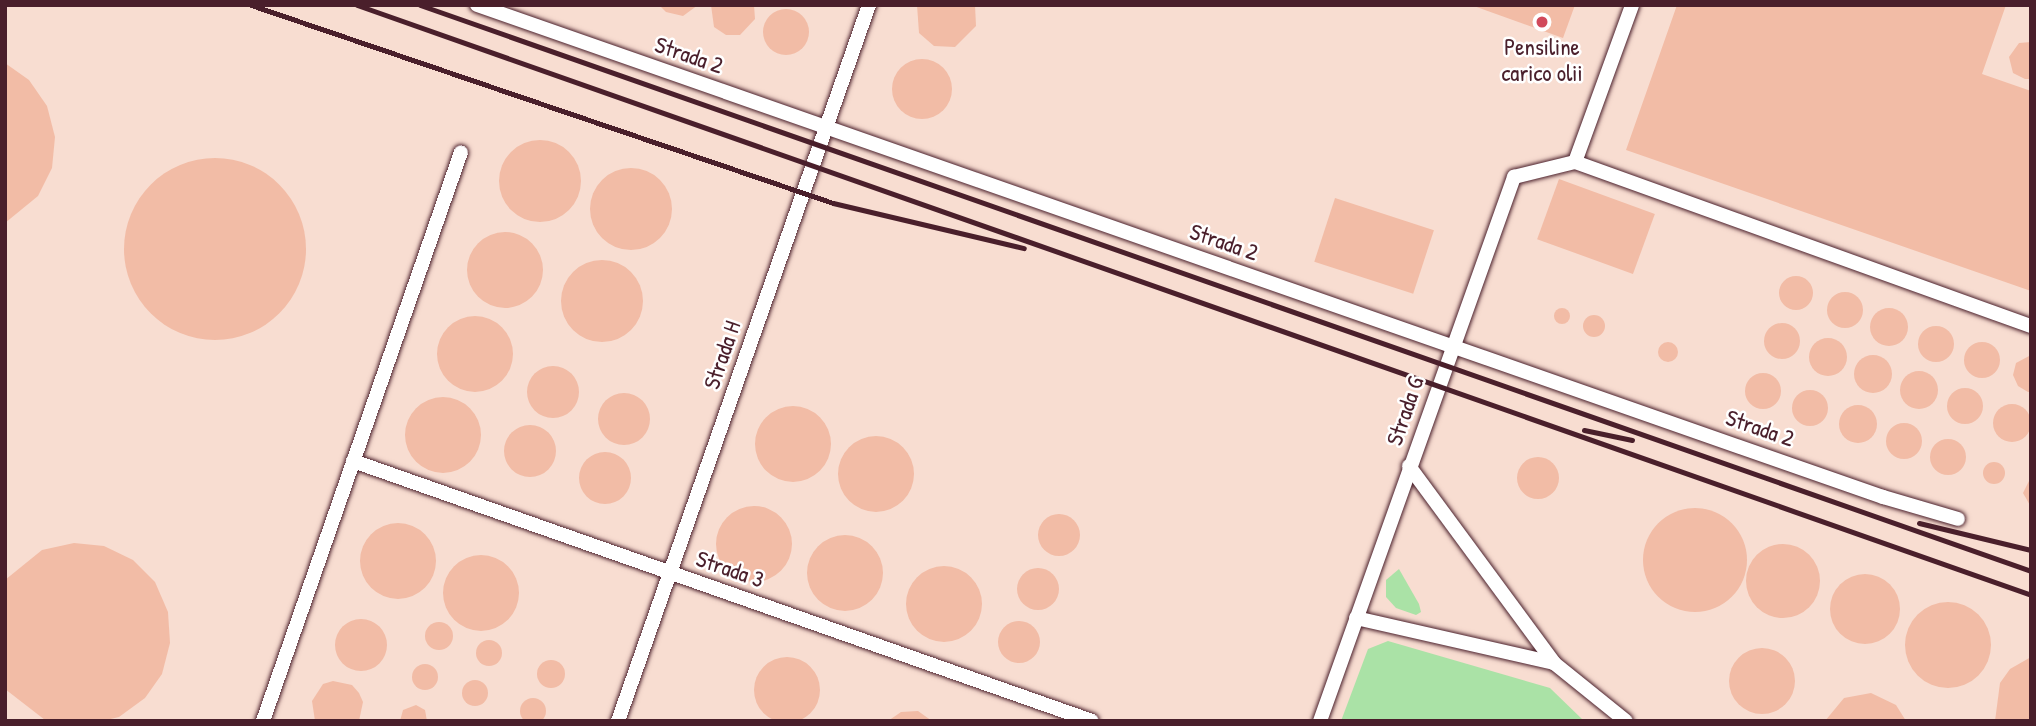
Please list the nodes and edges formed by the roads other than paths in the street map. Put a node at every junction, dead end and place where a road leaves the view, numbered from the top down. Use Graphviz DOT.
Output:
graph roads {
  1 [pos="477,5"];
  2 [pos="869,5"];
  3 [pos="1632,5"];
  4 [pos="827,127"];
  5 [pos="461,152"];
  6 [pos="1576,162"];
  7 [pos="2031,326"];
  8 [pos="1452,345"];
  9 [pos="354,461"];
  10 [pos="1409,466"];
  11 [pos="1958,519"];
  12 [pos="670,573"];
  13 [pos="1356,618"];
  14 [pos="1555,663"];
  15 [pos="263,721"];
  16 [pos="618,721"];
  17 [pos="1092,721"];
  18 [pos="1320,721"];
  19 [pos="1626,721"];
  1 -- 4 [label="lane, Strada 2"];
  2 -- 4 [label="lane, Strada H"];
  3 -- 6 [label="lane"];
  4 -- 8 [label="lane, Strada 2"];
  4 -- 12 [label="lane, Strada H"];
  5 -- 9 [label="lane"];
  6 -- 7 [label="lane"];
  6 -- 8 [label="lane, Strada G"];
  8 -- 10 [label="lane, Strada G"];
  8 -- 11 [label="lane, Strada 2"];
  9 -- 12 [label="lane, Strada 3"];
  9 -- 15 [label="lane"];
  10 -- 13 [label="lane, Strada G"];
  10 -- 14 [label="lane"];
  12 -- 16 [label="lane, Strada H"];
  12 -- 17 [label="lane, Strada 3"];
  13 -- 14 [label="lane"];
  13 -- 18 [label="lane, Strada G"];
  14 -- 19 [label="lane"];
}
